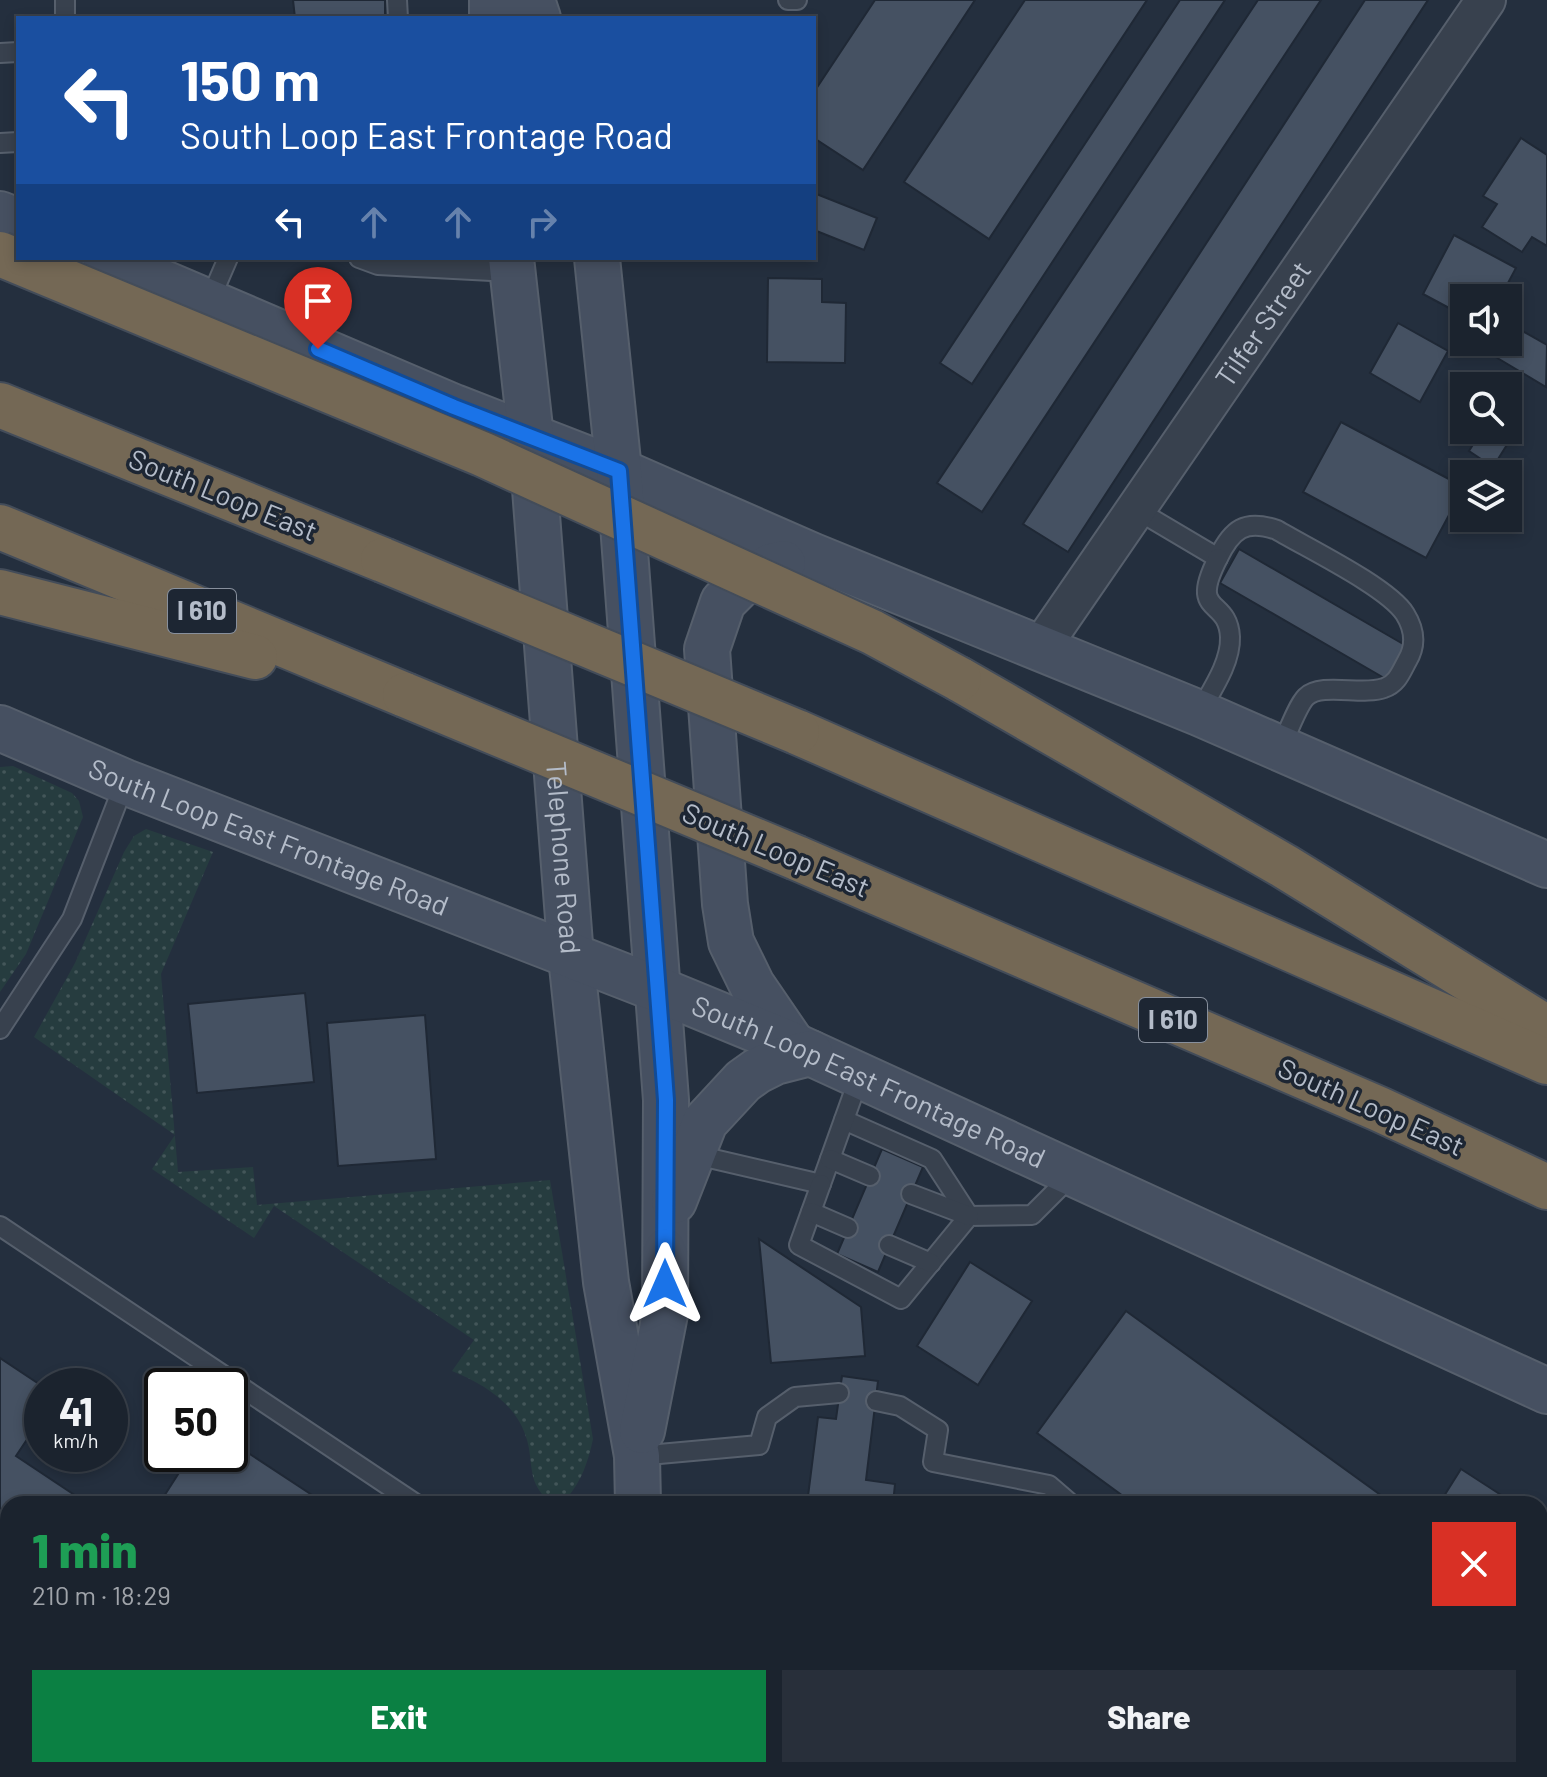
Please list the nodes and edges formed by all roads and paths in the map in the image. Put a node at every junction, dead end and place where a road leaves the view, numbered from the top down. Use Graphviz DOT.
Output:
graph roads {
  1 [pos="788,0"];
  2 [pos="797,0"];
  3 [pos="1486,0"];
  4 [pos="0,254"];
  5 [pos="110,260"];
  6 [pos="227,260"];
  7 [pos="364,260"];
  8 [pos="597,260"];
  9 [pos="412,263"];
  10 [pos="511,265"];
  11 [pos="209,302"];
  12 [pos="0,405"];
  13 [pos="531,437"];
  14 [pos="619,471"];
  15 [pos="1137,510"];
  16 [pos="0,527"];
  17 [pos="813,556"];
  18 [pos="1218,558"];
  19 [pos="0,592"];
  20 [pos="1041,647"];
  21 [pos="405,695"];
  22 [pos="1199,713"];
  23 [pos="0,728"];
  24 [pos="1281,747"];
  25 [pos="125,782"];
  26 [pos="1547,865"];
  27 [pos="571,957"];
  28 [pos="657,989"];
  29 [pos="1547,1028"];
  30 [pos="0,1029"];
  31 [pos="802,1049"];
  32 [pos="1547,1062"];
  33 [pos="860,1075"];
  34 [pos="844,1120"];
  35 [pos="692,1154"];
  36 [pos="830,1159"];
  37 [pos="1075,1172"];
  38 [pos="870,1176"];
  39 [pos="821,1184"];
  40 [pos="1547,1187"];
  41 [pos="911,1194"];
  42 [pos="811,1212"];
  43 [pos="969,1216"];
  44 [pos="0,1226"];
  45 [pos="665,1226"];
  46 [pos="848,1228"];
  47 [pos="889,1245"];
  48 [pos="931,1263"];
  49 [pos="1547,1391"];
  50 [pos="839,1393"];
  51 [pos="876,1401"];
  52 [pos="637,1456"];
  53 [pos="404,1496"];
  54 [pos="638,1496"];
  55 [pos="1062,1496"];
  1 -- 2 [label="lane"];
  3 -- 15 [label="street, Tilfer Street"];
  4 -- 29 [label="highway, bridge"];
  5 -- 11 [label="main road"];
  6 -- 11 [label="lane"];
  7 -- 9 [label="lane"];
  8 -- 14 [label="main road, Telephone Road"];
  9 -- 10 [label="lane"];
  10 -- 13 [label="main road, Telephone Road"];
  11 -- 13 [label="main road"];
  12 -- 32 [label="highway, South Loop East, bridge"];
  13 -- 14 [label="main road"];
  13 -- 27 [label="main road, Telephone Road"];
  14 -- 17 [label="main road"];
  14 -- 28 [label="main road, Telephone Road"];
  15 -- 18 [label="lane"];
  15 -- 20 [label="street, Tilfer Street"];
  16 -- 21 [label="highway, South Loop East / I 610"];
  17 -- 20 [label="main road"];
  17 -- 31 [label="main road"];
  18 -- 22 [label="lane"];
  18 -- 24 [label="lane"];
  19 -- 21 [label="highway"];
  20 -- 22 [label="main road"];
  21 -- 40 [label="highway, South Loop East / I 610, bridge"];
  22 -- 24 [label="main road"];
  23 -- 25 [label="main road, South Loop East Frontage Road"];
  24 -- 26 [label="main road"];
  25 -- 27 [label="main road, South Loop East Frontage Road"];
  25 -- 30 [label="lane"];
  27 -- 28 [label="main road, South Loop East Frontage Road"];
  27 -- 52 [label="main road, Telephone Road"];
  28 -- 31 [label="main road, South Loop East Frontage Road"];
  28 -- 45 [label="main road, Telephone Road"];
  31 -- 33 [label="main road, South Loop East Frontage Road"];
  31 -- 35 [label="main road"];
  33 -- 34 [label="lane"];
  33 -- 37 [label="main road, South Loop East Frontage Road"];
  34 -- 36 [label="lane"];
  34 -- 43 [label="lane"];
  35 -- 39 [label="lane"];
  35 -- 45 [label="main road"];
  36 -- 38 [label="lane"];
  36 -- 39 [label="lane"];
  37 -- 43 [label="lane"];
  37 -- 49 [label="main road, South Loop East Frontage Road"];
  39 -- 42 [label="lane"];
  41 -- 43 [label="lane"];
  42 -- 46 [label="lane"];
  42 -- 48 [label="lane"];
  43 -- 48 [label="lane"];
  44 -- 53 [label="lane"];
  45 -- 52 [label="main road, Telephone Road"];
  47 -- 48 [label="lane"];
  50 -- 52 [label="lane"];
  51 -- 55 [label="lane"];
  52 -- 54 [label="main road, Telephone Road"];
}
